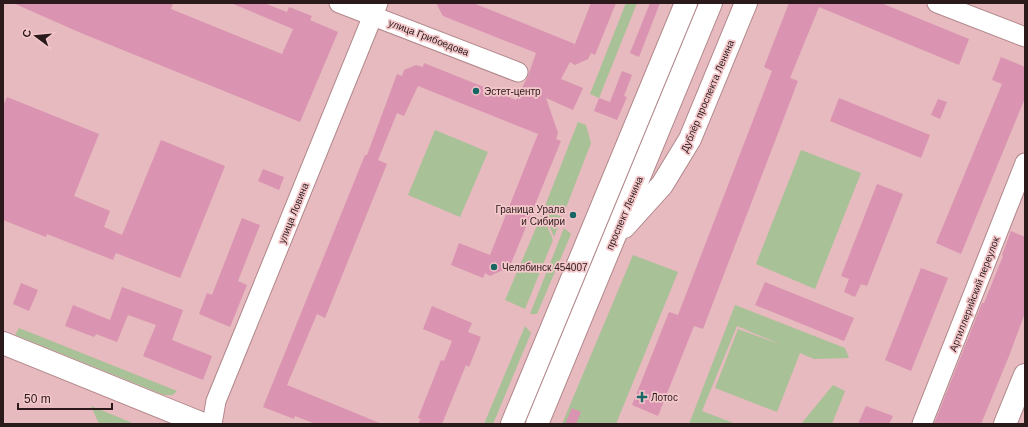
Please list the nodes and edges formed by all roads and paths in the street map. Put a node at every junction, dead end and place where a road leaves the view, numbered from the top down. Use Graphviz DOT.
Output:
graph roads {
  1 [pos="339,3"];
  2 [pos="686,3"];
  3 [pos="711,3"];
  4 [pos="746,3"];
  5 [pos="937,3"];
  6 [pos="375,10"];
  7 [pos="1025,37"];
  8 [pos="518,72"];
  9 [pos="1025,163"];
  10 [pos="612,240"];
  11 [pos="3,343"];
  12 [pos="1025,375"];
  13 [pos="203,424"];
  14 [pos="212,424"];
  15 [pos="512,424"];
  16 [pos="537,424"];
  17 [pos="922,424"];
  18 [pos="1005,424"];
  1 -- 6 [label="street, улица Грибоедова"];
  2 -- 15 [label="main road"];
  3 -- 10 [label="main road, проспект Ленина"];
  4 -- 10 [label="main road, Дублёр проспекта Ленина"];
  5 -- 7 [label="street"];
  6 -- 8 [label="street, улица Грибоедова"];
  6 -- 14 [label="street, улица Ловина"];
  9 -- 17 [label="street, Артиллерийский переулок"];
  10 -- 16 [label="main road, проспект Ленина"];
  11 -- 13 [label="main road"];
  12 -- 18 [label="main road"];
}
